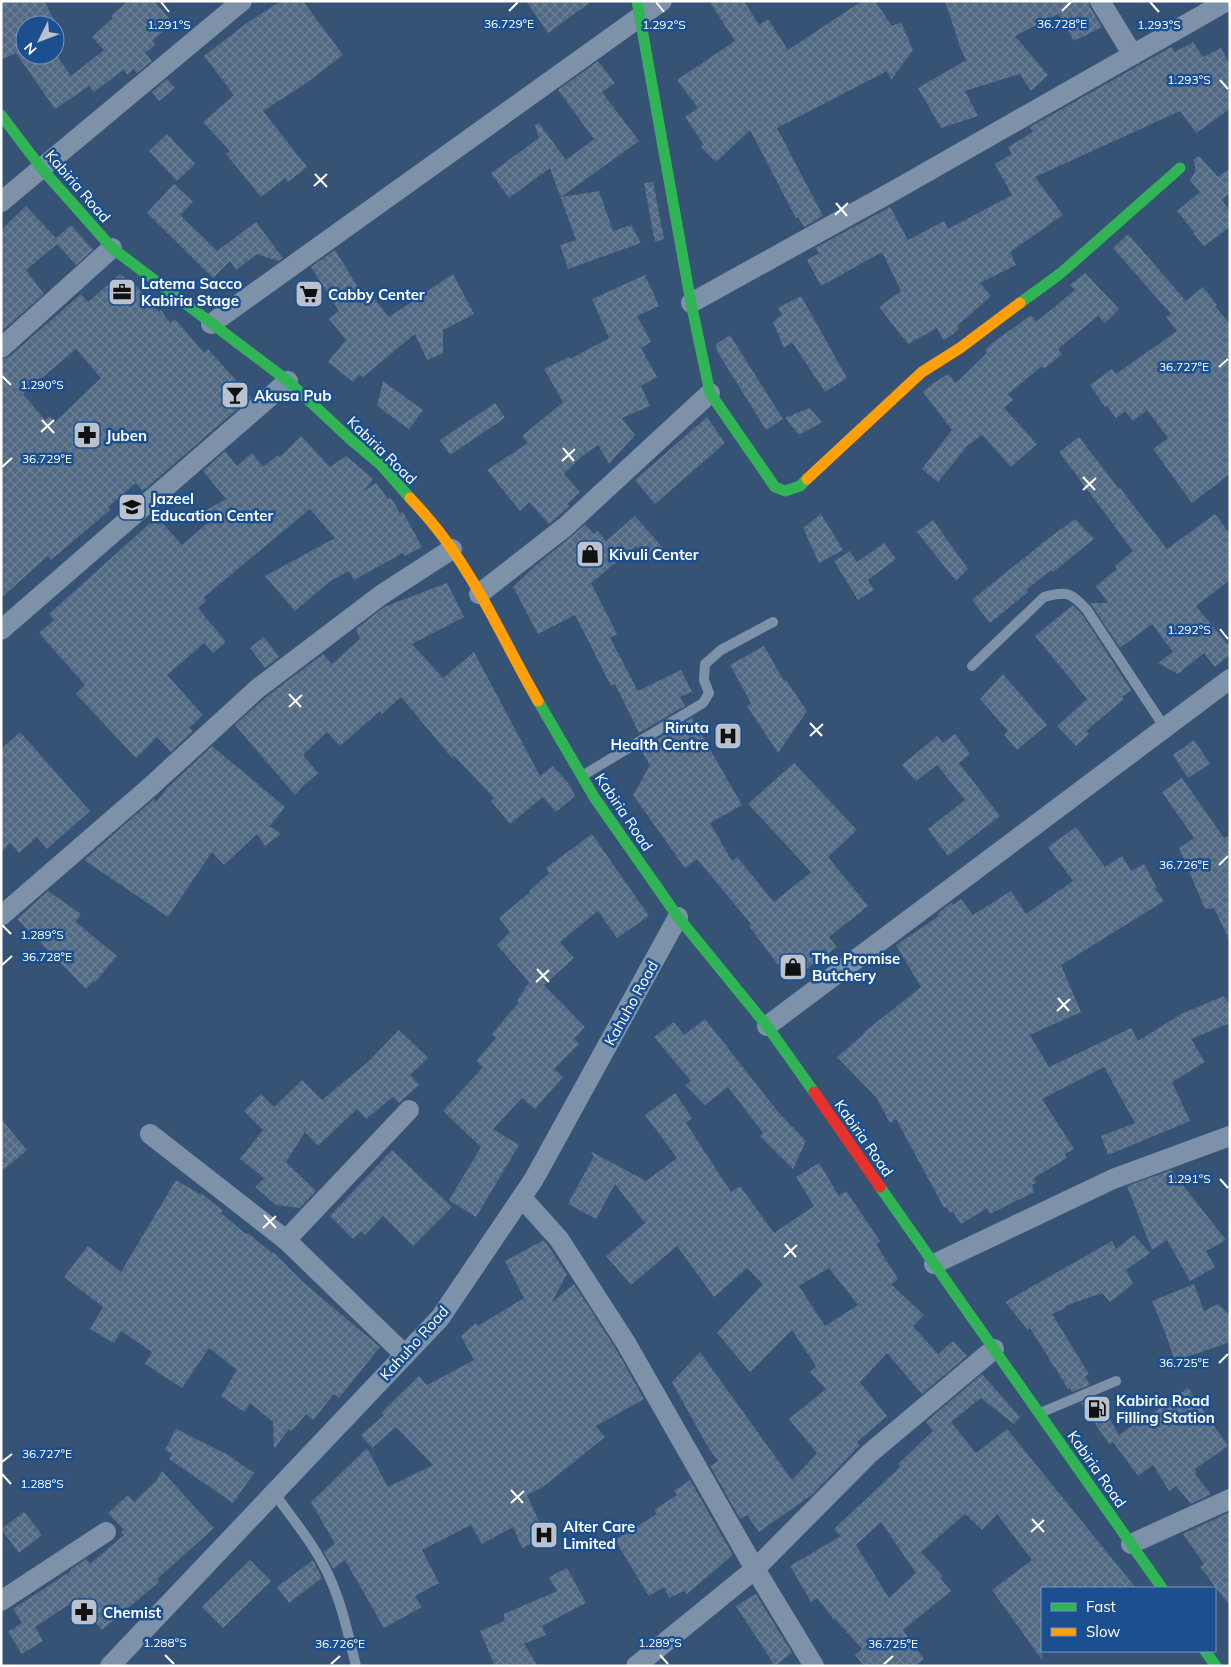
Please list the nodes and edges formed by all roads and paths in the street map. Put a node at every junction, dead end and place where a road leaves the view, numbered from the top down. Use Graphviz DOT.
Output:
graph roads {
  1 [pos="242,1"];
  2 [pos="662,1"];
  3 [pos="1100,1"];
  4 [pos="1227,1"];
  5 [pos="638,10"];
  6 [pos="1133,55"];
  7 [pos="1,114"];
  8 [pos="1180,168"];
  9 [pos="42,169"];
  10 [pos="1,202"];
  11 [pos="112,248"];
  12 [pos="691,303"];
  13 [pos="211,324"];
  14 [pos="1,348"];
  15 [pos="288,381"];
  16 [pos="710,393"];
  17 [pos="452,548"];
  18 [pos="479,594"];
  19 [pos="773,622"];
  20 [pos="1,630"];
  21 [pos="972,666"];
  22 [pos="1230,679"];
  23 [pos="1165,728"];
  24 [pos="581,777"];
  25 [pos="1,916"];
  26 [pos="678,917"];
  27 [pos="767,1026"];
  28 [pos="409,1110"];
  29 [pos="150,1134"];
  30 [pos="1230,1136"];
  31 [pos="522,1198"];
  32 [pos="286,1240"];
  33 [pos="934,1264"];
  34 [pos="994,1349"];
  35 [pos="405,1355"];
  36 [pos="1116,1381"];
  37 [pos="1039,1414"];
  38 [pos="274,1493"];
  39 [pos="1230,1499"];
  40 [pos="106,1532"];
  41 [pos="1130,1544"];
  42 [pos="755,1569"];
  43 [pos="1161,1587"];
  44 [pos="1,1600"];
  45 [pos="1206,1652"];
  46 [pos="110,1666"];
  47 [pos="356,1666"];
  48 [pos="636,1666"];
  49 [pos="814,1666"];
  50 [pos="1216,1666"];
  1 -- 9 [label="street"];
  2 -- 5 [label="street"];
  3 -- 6 [label="street"];
  4 -- 6 [label="street"];
  5 -- 12 [label="main road"];
  5 -- 13 [label="street"];
  6 -- 12 [label="street"];
  7 -- 9 [label="main road, Kabiria Road"];
  8 -- 16 [label="main road"];
  9 -- 10 [label="street"];
  9 -- 11 [label="main road, Kabiria Road"];
  11 -- 13 [label="main road, Kabiria Road"];
  11 -- 14 [label="street"];
  12 -- 16 [label="main road"];
  13 -- 15 [label="main road, Kabiria Road"];
  15 -- 17 [label="main road, Kabiria Road"];
  15 -- 20 [label="street"];
  16 -- 18 [label="street"];
  17 -- 18 [label="main road, Kabiria Road"];
  17 -- 25 [label="street"];
  18 -- 24 [label="main road, Kabiria Road"];
  19 -- 24 [label="lane"];
  21 -- 23 [label="lane"];
  22 -- 23 [label="street"];
  23 -- 27 [label="street"];
  24 -- 26 [label="main road, Kabiria Road"];
  26 -- 27 [label="main road, Kabiria Road"];
  26 -- 31 [label="street, Kahuho Road"];
  27 -- 33 [label="main road, Kabiria Road"];
  28 -- 32 [label="street"];
  29 -- 32 [label="street"];
  30 -- 33 [label="street"];
  31 -- 35 [label="street, Kahuho Road"];
  31 -- 42 [label="street"];
  32 -- 35 [label="street"];
  33 -- 34 [label="main road, Kabiria Road"];
  34 -- 37 [label="main road, Kabiria Road"];
  34 -- 42 [label="street"];
  35 -- 38 [label="street, Kahuho Road"];
  36 -- 37 [label="lane"];
  37 -- 41 [label="main road, Kabiria Road"];
  38 -- 46 [label="street, Kahuho Road"];
  38 -- 47 [label="lane"];
  39 -- 41 [label="street"];
  40 -- 44 [label="street"];
  41 -- 43 [label="main road, Kabiria Road"];
  42 -- 48 [label="street"];
  42 -- 49 [label="street"];
  45 -- 50 [label="main road"];
}
